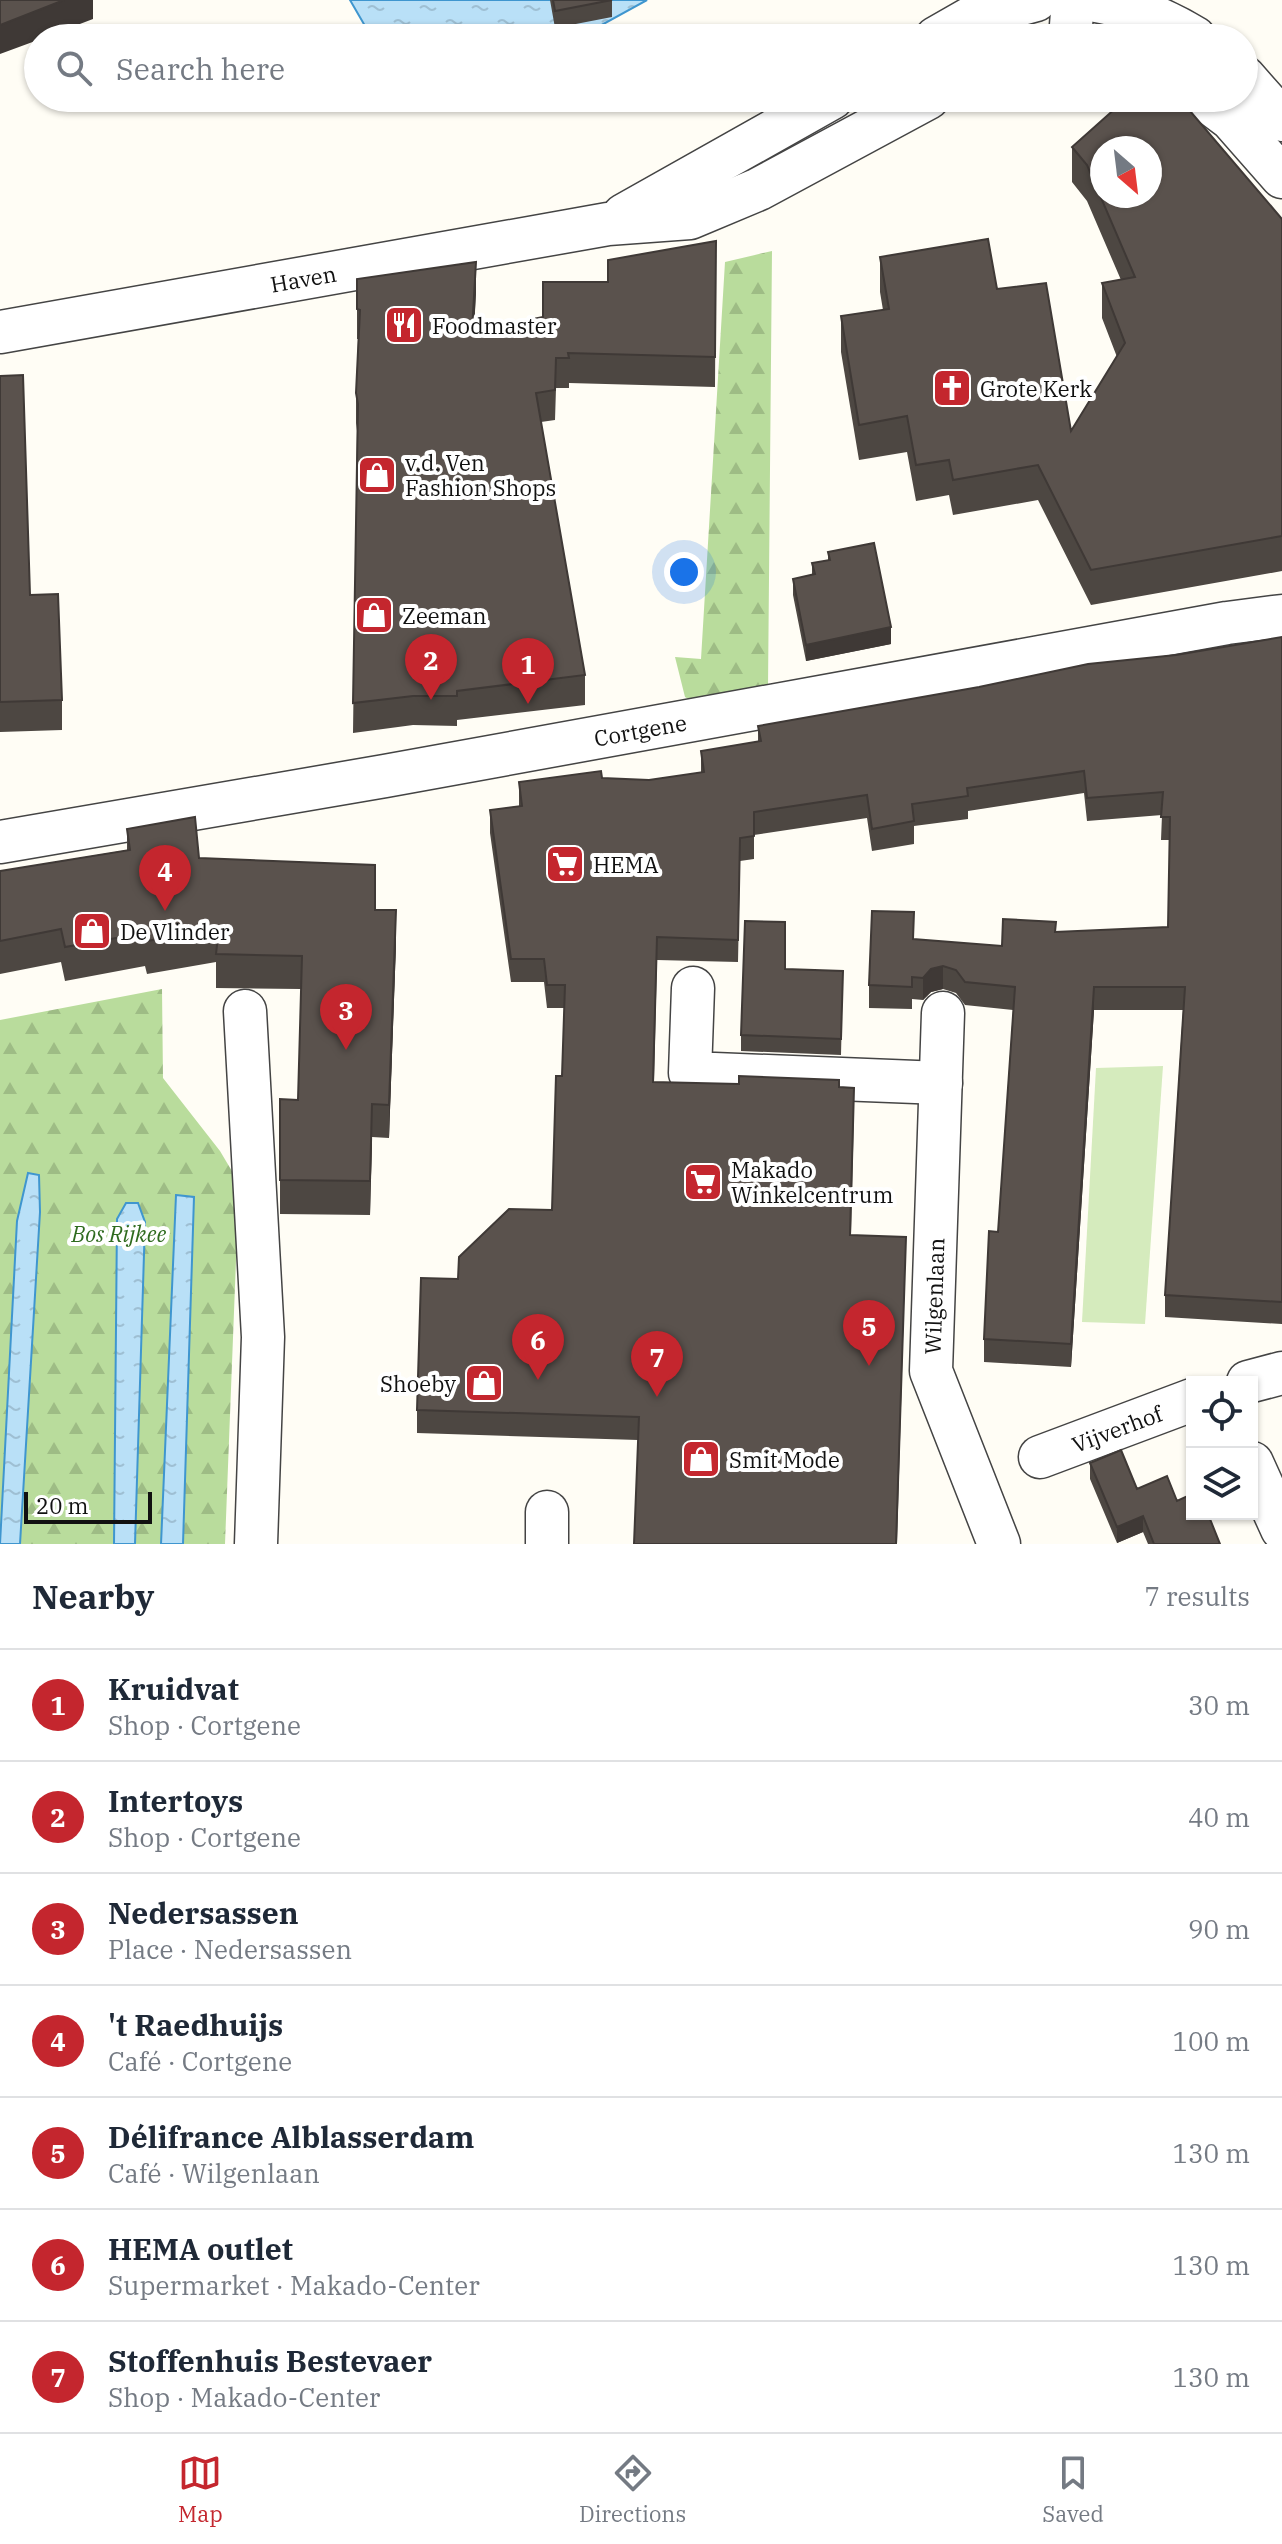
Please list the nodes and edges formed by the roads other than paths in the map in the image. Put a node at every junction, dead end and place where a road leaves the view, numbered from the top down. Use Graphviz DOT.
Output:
graph roads {
  1 [pos="1036,0"];
  2 [pos="1073,0"];
  3 [pos="1091,0"];
  4 [pos="960,24"];
  5 [pos="1071,24"];
  6 [pos="1170,24"];
  7 [pos="1258,93"];
  8 [pos="808,112"];
  9 [pos="902,112"];
  10 [pos="1222,112"];
  11 [pos="1282,120"];
  12 [pos="1282,177"];
  13 [pos="608,224"];
  14 [pos="0,332"];
  15 [pos="1282,616"];
  16 [pos="0,842"];
  17 [pos="693,988"];
  18 [pos="245,1011"];
  19 [pos="943,1013"];
  20 [pos="941,1083"];
  21 [pos="1282,1373"];
  22 [pos="1258,1379"];
  23 [pos="1186,1402"];
  24 [pos="1040,1457"];
  25 [pos="1258,1476"];
  26 [pos="1282,1529"];
  27 [pos="256,1544"];
  28 [pos="999,1544"];
  1 -- 4 [label="street"];
  2 -- 5 [label="street"];
  3 -- 6 [label="street"];
  7 -- 11 [label="street"];
  8 -- 13 [label="street, Haven"];
  9 -- 13 [label="street, Haven"];
  10 -- 12 [label="street"];
  13 -- 14 [label="street, Haven"];
  15 -- 16 [label="street, Cortgene"];
  17 -- 20 [label="street"];
  18 -- 27 [label="street"];
  19 -- 20 [label="street, Wilgenlaan"];
  20 -- 28 [label="street, Wilgenlaan"];
  21 -- 22 [label="street"];
  23 -- 24 [label="street, Vijverhof"];
  25 -- 26 [label="street"];
}
